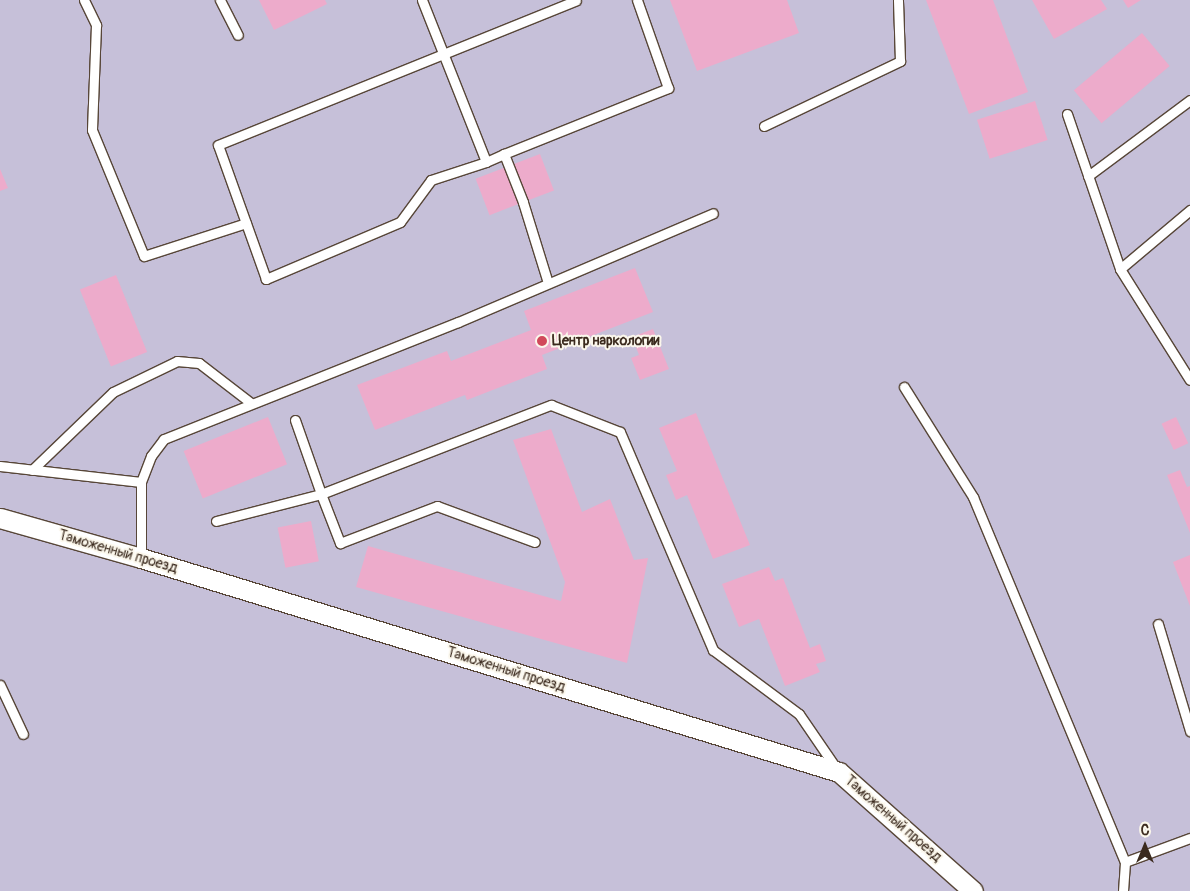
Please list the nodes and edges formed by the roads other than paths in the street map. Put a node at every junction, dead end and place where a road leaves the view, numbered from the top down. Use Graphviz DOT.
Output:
graph roads {
  1 [pos="84,0"];
  2 [pos="220,0"];
  3 [pos="422,0"];
  4 [pos="576,0"];
  5 [pos="637,0"];
  6 [pos="898,0"];
  7 [pos="238,35"];
  8 [pos="444,55"];
  9 [pos="1190,100"];
  10 [pos="1067,114"];
  11 [pos="764,126"];
  12 [pos="504,154"];
  13 [pos="486,162"];
  14 [pos="1088,176"];
  15 [pos="1190,210"];
  16 [pos="713,213"];
  17 [pos="246,223"];
  18 [pos="1120,269"];
  19 [pos="548,283"];
  20 [pos="1190,380"];
  21 [pos="904,387"];
  22 [pos="251,403"];
  23 [pos="295,420"];
  24 [pos="0,466"];
  25 [pos="32,470"];
  26 [pos="141,482"];
  27 [pos="321,494"];
  28 [pos="0,518"];
  29 [pos="216,521"];
  30 [pos="535,542"];
  31 [pos="141,558"];
  32 [pos="1158,624"];
  33 [pos="0,685"];
  34 [pos="1190,730"];
  35 [pos="24,734"];
  36 [pos="839,772"];
  37 [pos="1190,838"];
  38 [pos="1125,862"];
  39 [pos="973,891"];
  40 [pos="1123,891"];
  1 -- 17 [label="lane"];
  2 -- 7 [label="lane"];
  3 -- 8 [label="lane"];
  4 -- 8 [label="lane"];
  5 -- 12 [label="lane"];
  6 -- 11 [label="lane"];
  8 -- 13 [label="lane"];
  8 -- 17 [label="lane"];
  9 -- 14 [label="lane"];
  10 -- 14 [label="lane"];
  12 -- 13 [label="lane"];
  12 -- 19 [label="lane"];
  13 -- 17 [label="lane"];
  14 -- 18 [label="lane"];
  15 -- 18 [label="lane"];
  16 -- 19 [label="lane"];
  18 -- 20 [label="lane"];
  19 -- 22 [label="lane"];
  21 -- 38 [label="lane"];
  22 -- 25 [label="lane"];
  22 -- 26 [label="lane"];
  23 -- 27 [label="lane"];
  24 -- 25 [label="lane"];
  25 -- 26 [label="lane"];
  26 -- 31 [label="lane"];
  27 -- 29 [label="lane"];
  27 -- 30 [label="lane"];
  27 -- 36 [label="lane"];
  28 -- 31 [label="street, Таможенный проезд"];
  31 -- 36 [label="street, Таможенный проезд"];
  32 -- 34 [label="lane"];
  33 -- 35 [label="lane"];
  36 -- 39 [label="street, Таможенный проезд"];
  37 -- 38 [label="lane"];
  38 -- 40 [label="lane"];
}
